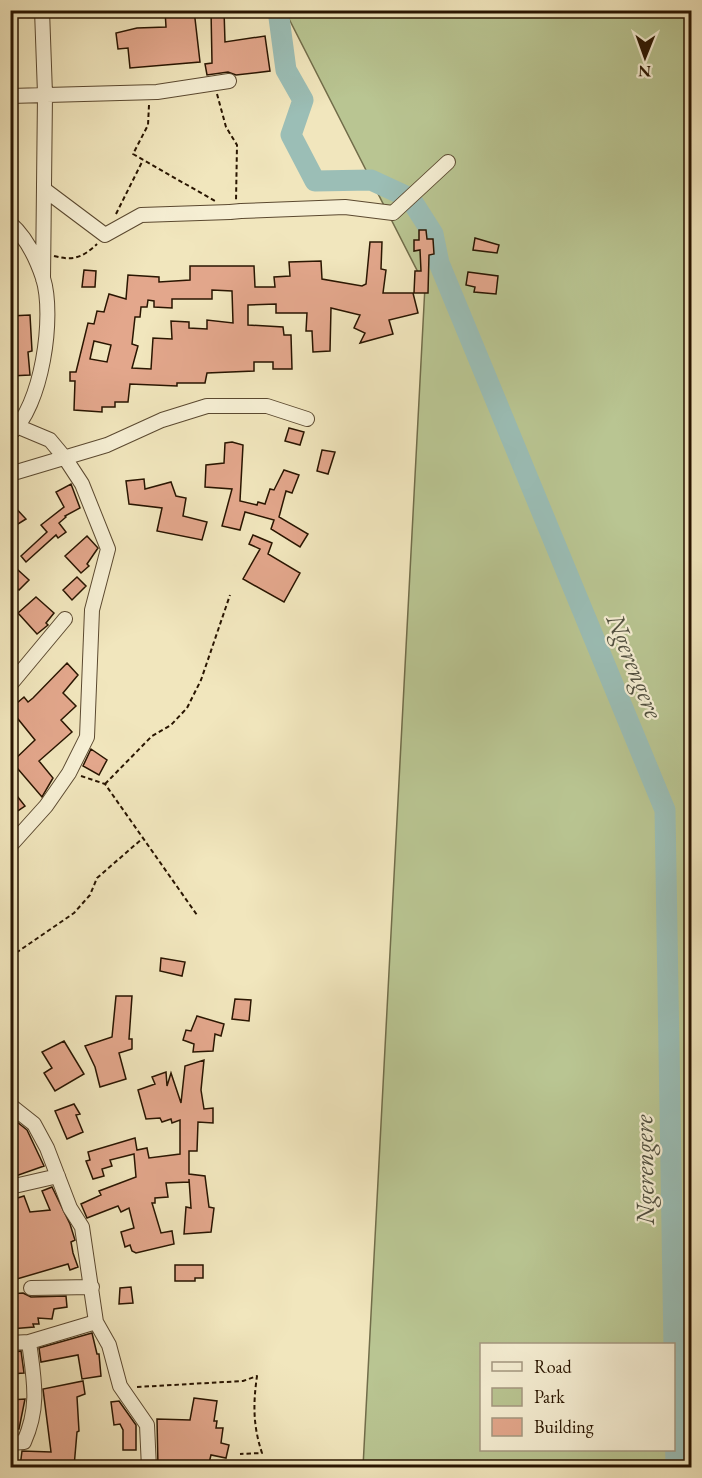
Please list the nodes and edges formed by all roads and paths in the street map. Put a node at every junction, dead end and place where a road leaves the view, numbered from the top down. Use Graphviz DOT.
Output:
graph roads {
  1 [pos="42,10"];
  2 [pos="229,81"];
  3 [pos="214,84"];
  4 [pos="157,92"];
  5 [pos="45,94"];
  6 [pos="10,96"];
  7 [pos="448,162"];
  8 [pos="45,190"];
  9 [pos="215,201"];
  10 [pos="236,208"];
  11 [pos="10,223"];
  12 [pos="43,279"];
  13 [pos="307,420"];
  14 [pos="15,430"];
  15 [pos="65,458"];
  16 [pos="10,474"];
  17 [pos="230,595"];
  18 [pos="65,620"];
  19 [pos="10,686"];
  20 [pos="69,773"];
  21 [pos="105,784"];
  22 [pos="143,838"];
  23 [pos="10,846"];
  24 [pos="197,915"];
  25 [pos="10,957"];
  26 [pos="10,1104"];
  27 [pos="58,1176"];
  28 [pos="10,1186"];
  29 [pos="92,1287"];
  30 [pos="31,1288"];
  31 [pos="96,1322"];
  32 [pos="29,1342"];
  33 [pos="10,1343"];
  34 [pos="133,1383"];
  35 [pos="10,1443"];
  36 [pos="240,1454"];
  37 [pos="148,1467"];
  1 -- 5 [label="street"];
  2 -- 3 [label="street"];
  3 -- 4 [label="street"];
  3 -- 10 [label="path"];
  4 -- 5 [label="street"];
  4 -- 9 [label="path"];
  5 -- 6 [label="street"];
  5 -- 8 [label="street"];
  7 -- 10 [label="street"];
  8 -- 10 [label="street"];
  8 -- 12 [label="street"];
  11 -- 12 [label="street"];
  12 -- 14 [label="street"];
  13 -- 15 [label="street"];
  14 -- 15 [label="street"];
  15 -- 16 [label="street"];
  15 -- 20 [label="street"];
  17 -- 21 [label="path"];
  18 -- 19 [label="street"];
  20 -- 21 [label="path"];
  20 -- 23 [label="street"];
  21 -- 22 [label="path"];
  22 -- 24 [label="path"];
  22 -- 25 [label="path"];
  26 -- 27 [label="street"];
  27 -- 28 [label="street"];
  27 -- 29 [label="street"];
  29 -- 30 [label="street"];
  29 -- 31 [label="street"];
  31 -- 32 [label="street"];
  31 -- 37 [label="street"];
  32 -- 33 [label="street"];
  32 -- 35 [label="street"];
  34 -- 36 [label="path"];
}
